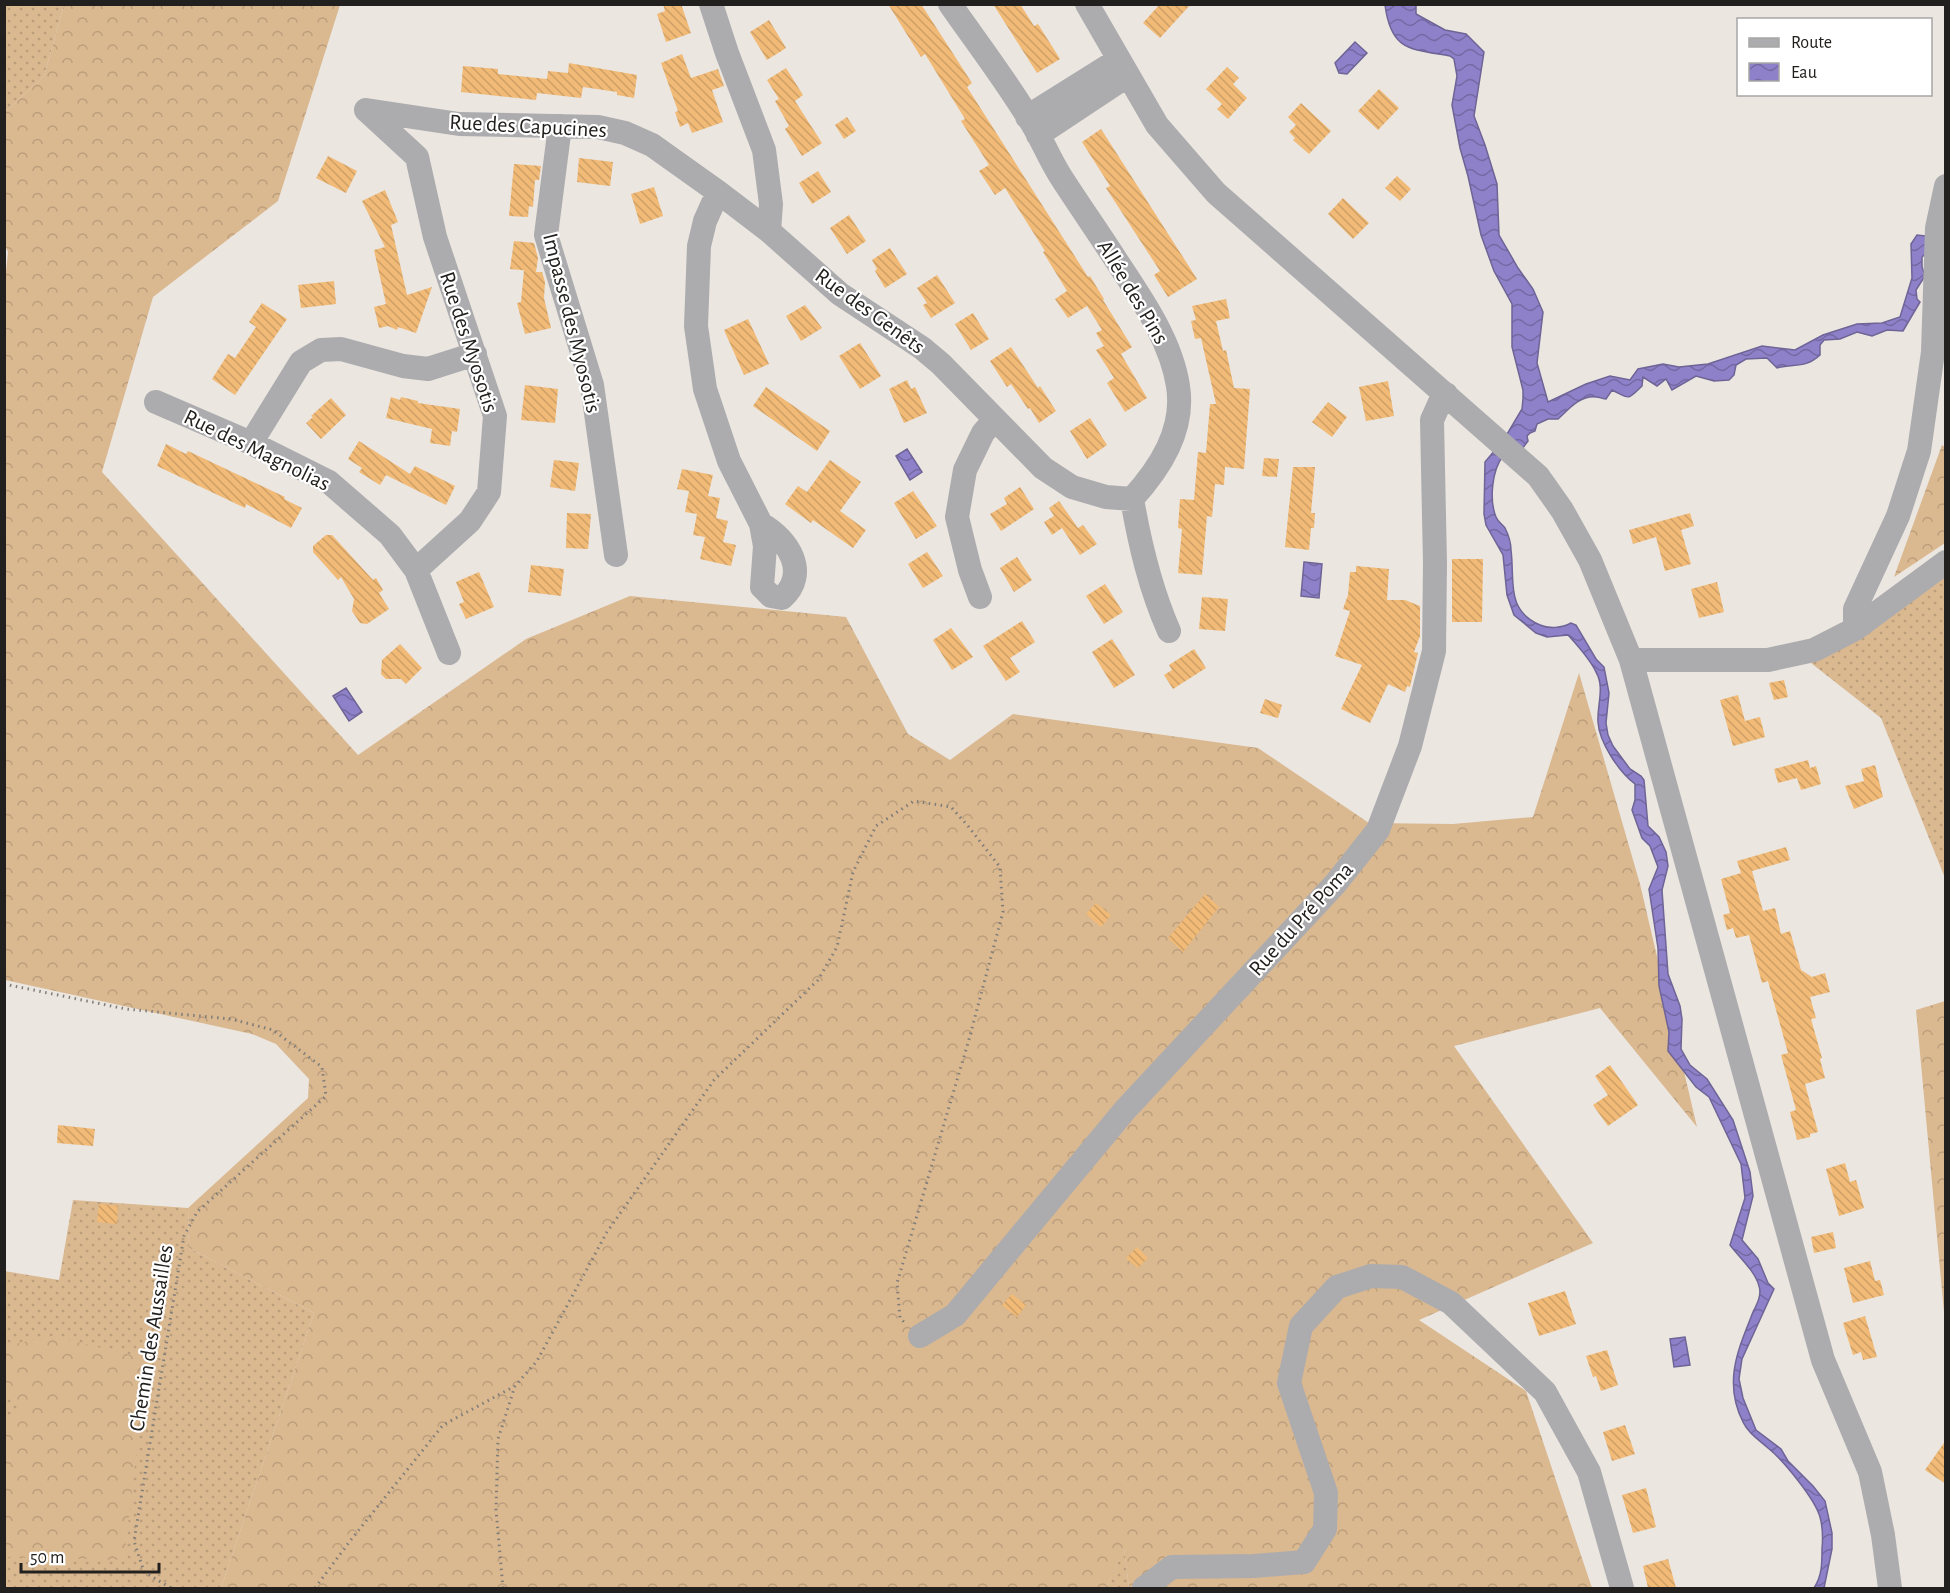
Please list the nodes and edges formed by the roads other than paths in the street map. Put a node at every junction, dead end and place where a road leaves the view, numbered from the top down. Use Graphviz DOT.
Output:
graph roads {
  1 [pos="711,4"];
  2 [pos="950,4"];
  3 [pos="1087,4"];
  4 [pos="1123,68"];
  5 [pos="366,110"];
  6 [pos="1033,125"];
  7 [pos="560,126"];
  8 [pos="1946,186"];
  9 [pos="718,192"];
  10 [pos="769,231"];
  11 [pos="474,354"];
  12 [pos="1446,394"];
  13 [pos="156,402"];
  14 [pos="995,419"];
  15 [pos="250,442"];
  16 [pos="1132,499"];
  17 [pos="761,524"];
  18 [pos="616,555"];
  19 [pos="1946,562"];
  20 [pos="416,570"];
  21 [pos="980,597"];
  22 [pos="1855,629"];
  23 [pos="1169,631"];
  24 [pos="449,653"];
  25 [pos="1631,660"];
  26 [pos="920,1336"];
  27 [pos="1144,1588"];
  28 [pos="1622,1588"];
  29 [pos="1890,1588"];
  1 -- 10 [label="street"];
  2 -- 6 [label="street, Allée des Pins"];
  3 -- 4 [label="street"];
  4 -- 6 [label="street"];
  4 -- 12 [label="street"];
  5 -- 7 [label="street, Rue des Capucines"];
  5 -- 11 [label="street, Rue des Myosotis"];
  6 -- 16 [label="street, Allée des Pins"];
  7 -- 9 [label="street, Rue des Capucines"];
  7 -- 18 [label="street, Impasse des Myosotis"];
  8 -- 22 [label="street"];
  9 -- 10 [label="street, Rue des Capucines"];
  9 -- 17 [label="street"];
  10 -- 14 [label="street, Rue des Genêts"];
  11 -- 15 [label="street"];
  11 -- 20 [label="street, Rue des Myosotis"];
  12 -- 25 [label="street"];
  12 -- 26 [label="street, Rue du Pré Poma"];
  13 -- 15 [label="street, Rue des Magnolias"];
  14 -- 16 [label="street, Rue des Genêts"];
  14 -- 21 [label="street"];
  15 -- 20 [label="street, Rue des Magnolias"];
  16 -- 23 [label="street"];
  19 -- 22 [label="street"];
  20 -- 24 [label="street, Rue des Magnolias"];
  22 -- 25 [label="street"];
  25 -- 29 [label="street"];
  27 -- 28 [label="street"];
}
